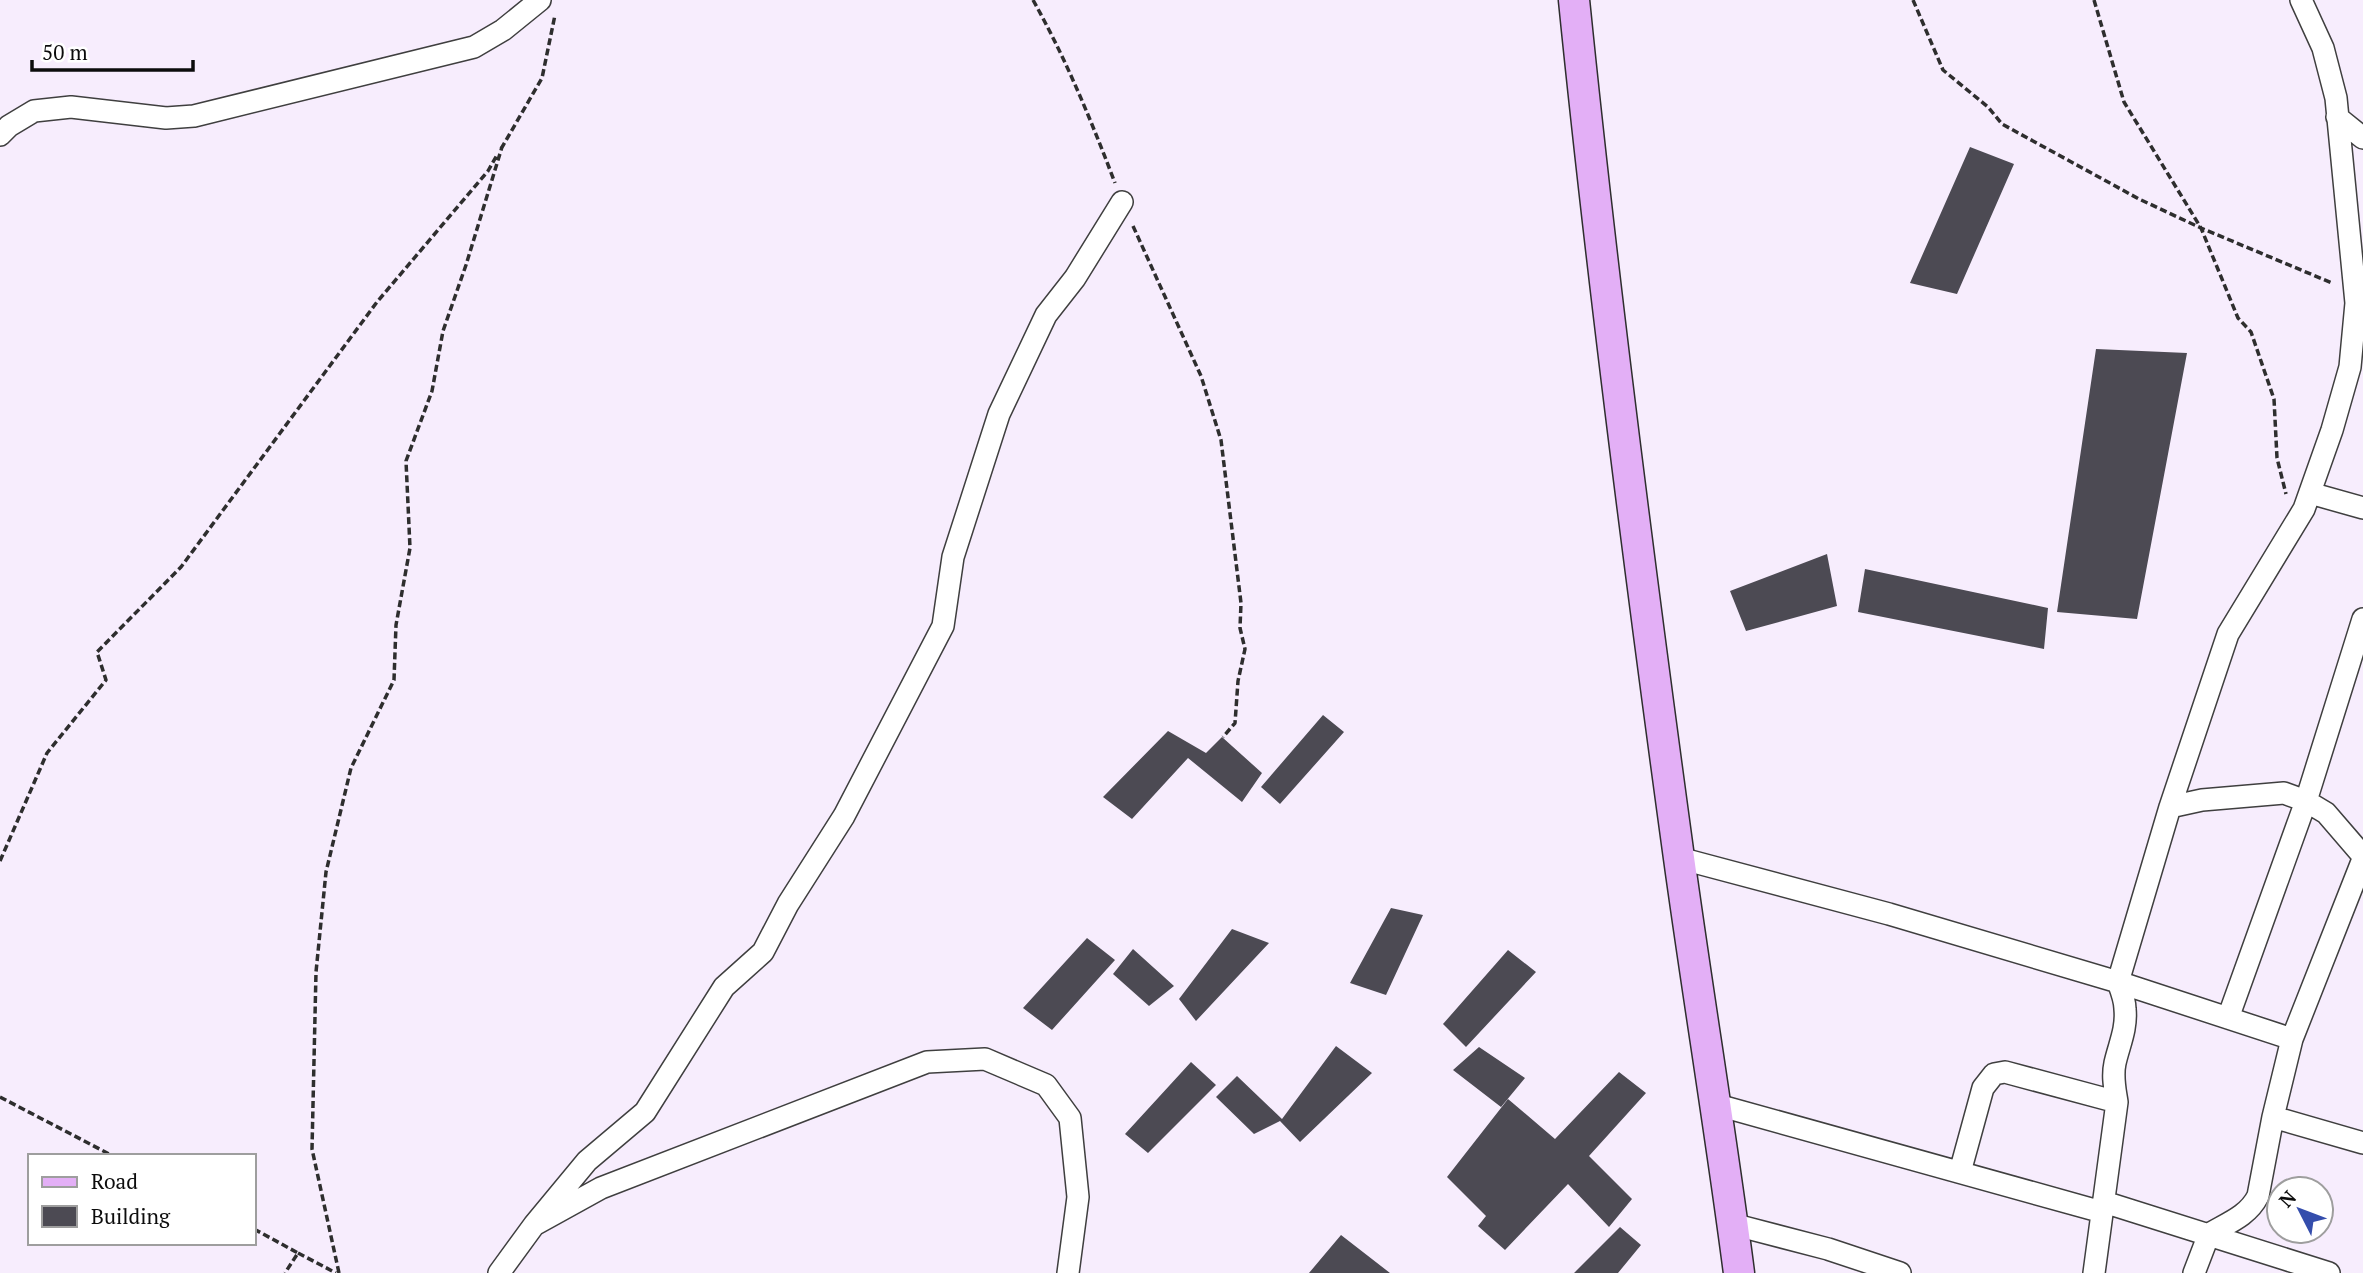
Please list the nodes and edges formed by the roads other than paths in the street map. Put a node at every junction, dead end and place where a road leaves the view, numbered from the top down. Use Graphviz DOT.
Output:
graph roads {
  1 [pos="1574,0"];
  2 [pos="2301,0"];
  3 [pos="547,6"];
  4 [pos="2337,117"];
  5 [pos="0,135"];
  6 [pos="2363,138"];
  7 [pos="1122,202"];
  8 [pos="2310,493"];
  9 [pos="2363,508"];
  10 [pos="2363,620"];
  11 [pos="2306,801"];
  12 [pos="2170,807"];
  13 [pos="1679,858"];
  14 [pos="2363,858"];
  15 [pos="2118,982"];
  16 [pos="2228,1018"];
  17 [pos="2292,1039"];
  18 [pos="2117,1102"];
  19 [pos="1714,1104"];
  20 [pos="2273,1118"];
  21 [pos="2362,1140"];
  22 [pos="1960,1172"];
  23 [pos="2103,1207"];
  24 [pos="1732,1224"];
  25 [pos="534,1225"];
  26 [pos="2209,1234"];
  27 [pos="499,1273"];
  28 [pos="1068,1273"];
  29 [pos="1739,1273"];
  30 [pos="1900,1273"];
  31 [pos="2094,1273"];
  32 [pos="2194,1273"];
  33 [pos="2329,1273"];
  1 -- 13 [label="main road"];
  2 -- 4 [label="street"];
  3 -- 5 [label="street"];
  4 -- 6 [label="street"];
  4 -- 8 [label="street"];
  7 -- 25 [label="street"];
  8 -- 9 [label="street"];
  8 -- 12 [label="street"];
  10 -- 11 [label="street"];
  11 -- 12 [label="street"];
  11 -- 14 [label="street"];
  11 -- 16 [label="street"];
  12 -- 15 [label="street"];
  13 -- 15 [label="street"];
  13 -- 19 [label="main road"];
  14 -- 17 [label="street"];
  15 -- 16 [label="street"];
  15 -- 18 [label="street"];
  16 -- 17 [label="street"];
  17 -- 20 [label="street"];
  18 -- 22 [label="street"];
  18 -- 23 [label="street"];
  19 -- 22 [label="street"];
  19 -- 24 [label="main road"];
  20 -- 21 [label="street"];
  20 -- 26 [label="street"];
  22 -- 23 [label="street"];
  23 -- 26 [label="street"];
  23 -- 31 [label="street"];
  24 -- 29 [label="main road"];
  24 -- 30 [label="street"];
  25 -- 27 [label="street"];
  25 -- 28 [label="street"];
  26 -- 32 [label="street"];
  26 -- 33 [label="street"];
}
